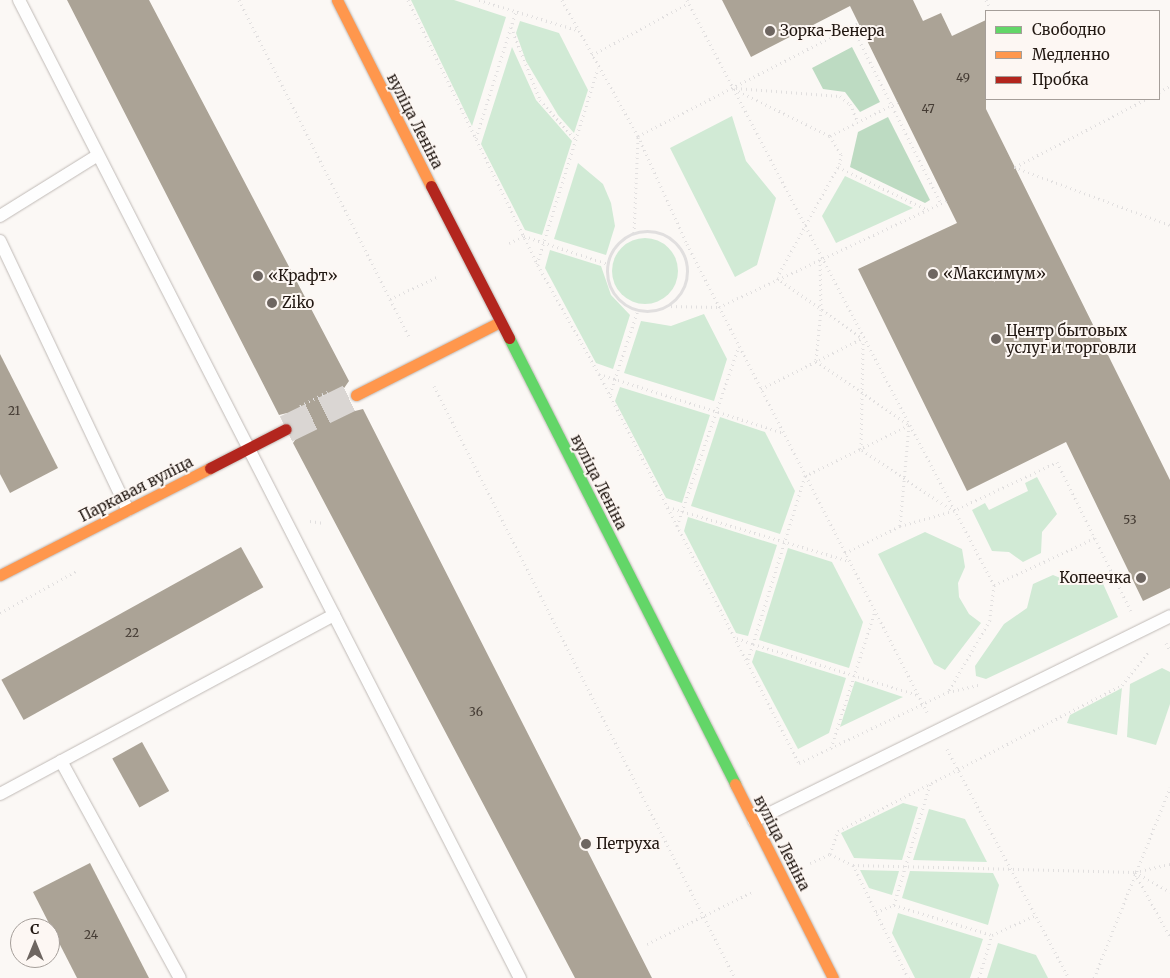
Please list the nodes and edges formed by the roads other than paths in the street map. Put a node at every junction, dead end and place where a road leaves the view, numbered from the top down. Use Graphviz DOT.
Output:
graph roads {
  1 [pos="19,0"];
  2 [pos="337,0"];
  3 [pos="98,156"];
  4 [pos="0,216"];
  5 [pos="0,241"];
  6 [pos="500,322"];
  7 [pos="356,395"];
  8 [pos="286,429"];
  9 [pos="248,448"];
  10 [pos="128,510"];
  11 [pos="0,575"];
  12 [pos="334,615"];
  13 [pos="1169,617"];
  14 [pos="61,761"];
  15 [pos="0,794"];
  16 [pos="754,821"];
  17 [pos="180,978"];
  18 [pos="520,978"];
  19 [pos="833,978"];
  1 -- 3 [label="lane"];
  2 -- 6 [label="main road, вуліца Леніна"];
  3 -- 4 [label="lane"];
  3 -- 9 [label="lane"];
  5 -- 10 [label="lane"];
  6 -- 7 [label="main road"];
  6 -- 16 [label="main road, вуліца Леніна"];
  8 -- 9 [label="main road, Паркавая вуліца"];
  9 -- 10 [label="main road, Паркавая вуліца"];
  9 -- 12 [label="lane"];
  10 -- 11 [label="main road, Паркавая вуліца"];
  12 -- 14 [label="lane"];
  12 -- 18 [label="lane"];
  13 -- 16 [label="lane"];
  14 -- 15 [label="lane"];
  14 -- 17 [label="lane"];
  16 -- 19 [label="main road, вуліца Леніна"];
}
